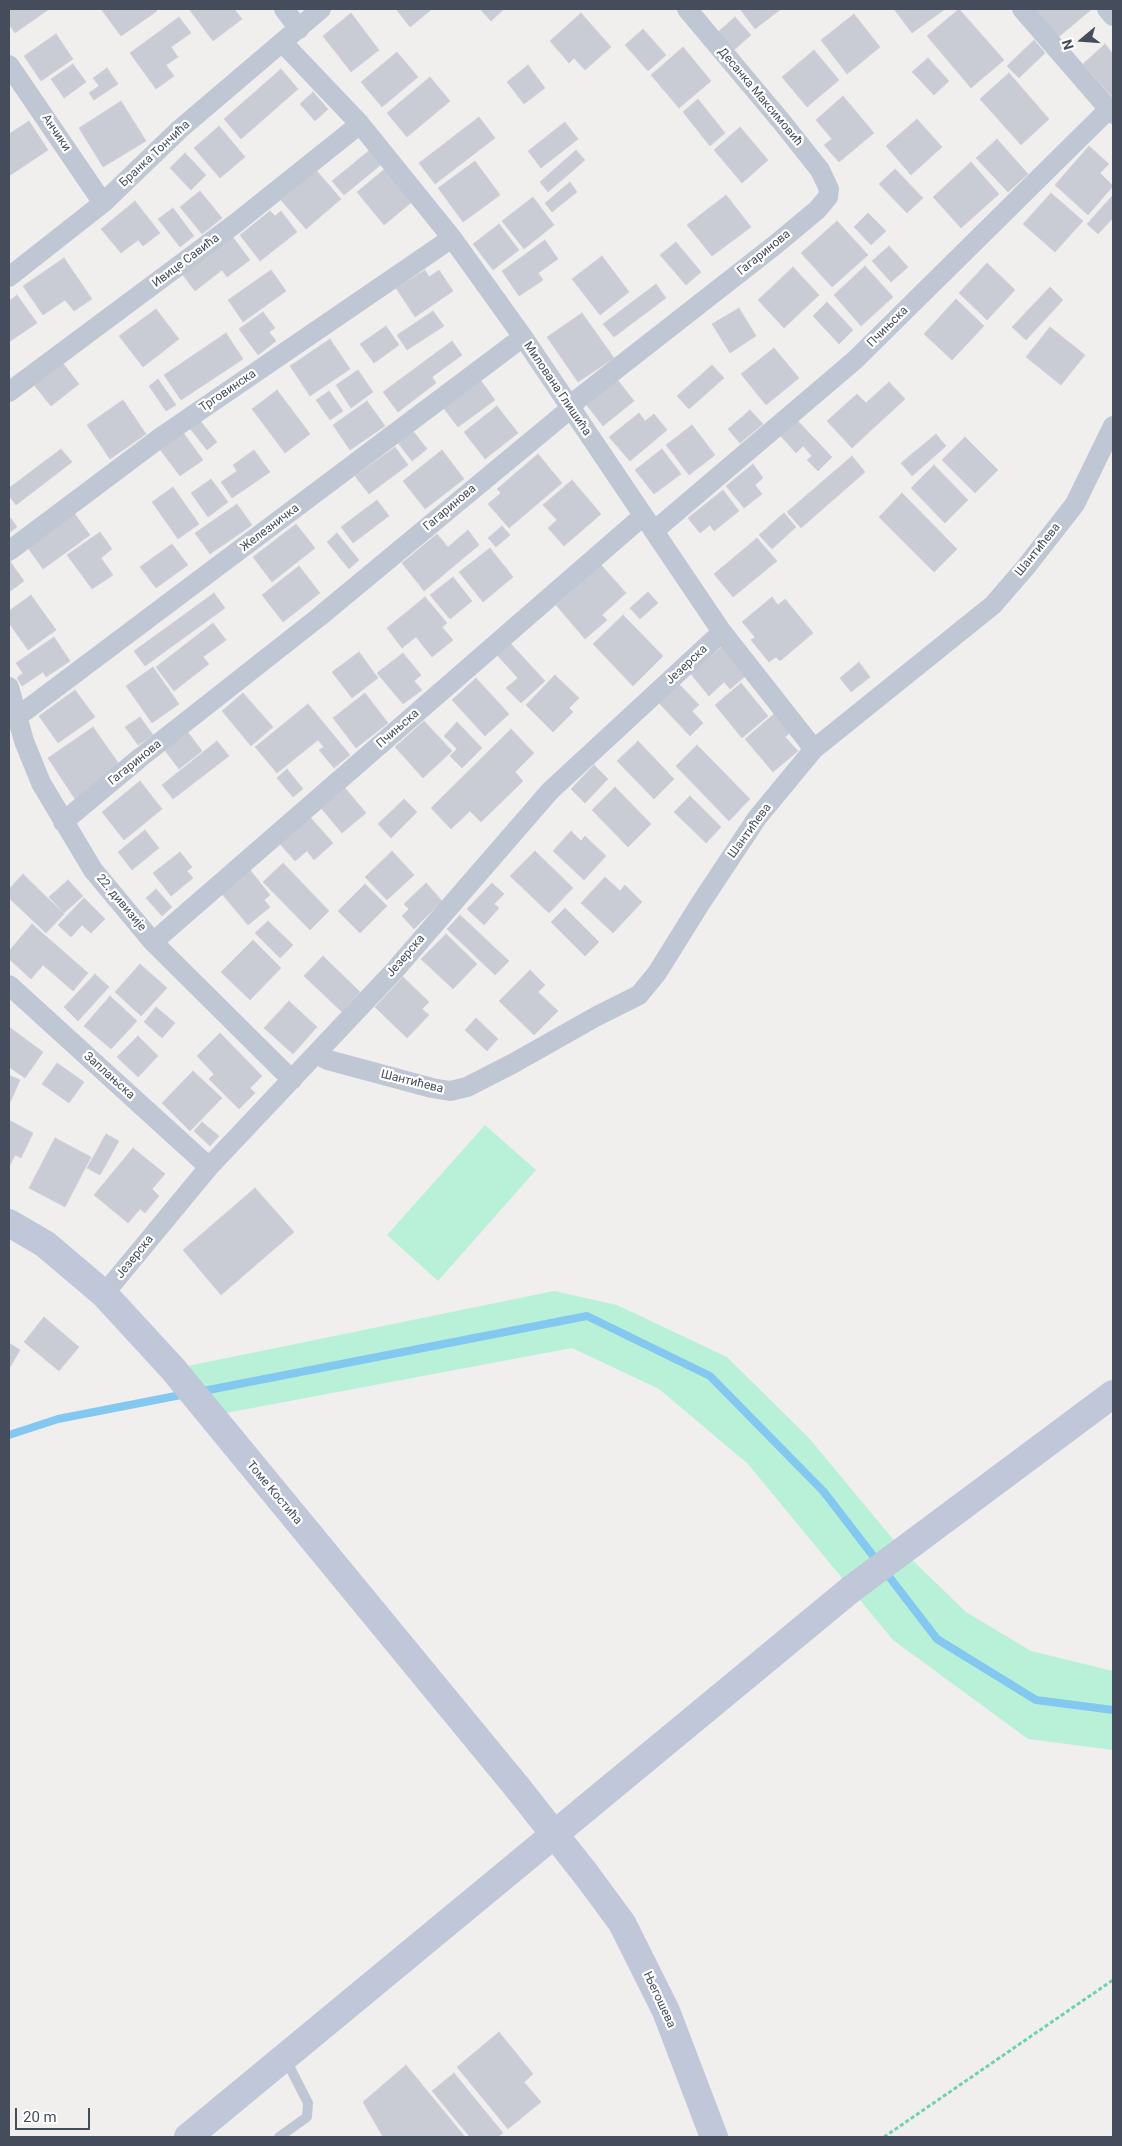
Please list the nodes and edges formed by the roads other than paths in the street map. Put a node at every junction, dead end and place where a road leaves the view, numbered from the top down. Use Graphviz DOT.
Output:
graph roads {
  1 [pos="284,9"];
  2 [pos="321,9"];
  3 [pos="686,9"];
  4 [pos="1022,9"];
  5 [pos="1107,9"];
  6 [pos="1113,16"];
  7 [pos="299,29"];
  8 [pos="283,43"];
  9 [pos="9,64"];
  10 [pos="1111,111"];
  11 [pos="360,124"];
  12 [pos="829,188"];
  13 [pos="103,203"];
  14 [pos="452,238"];
  15 [pos="9,277"];
  16 [pos="523,337"];
  17 [pos="9,392"];
  18 [pos="570,409"];
  19 [pos="1113,426"];
  20 [pos="648,523"];
  21 [pos="9,551"];
  22 [pos="722,632"];
  23 [pos="9,687"];
  24 [pos="17,717"];
  25 [pos="814,749"];
  26 [pos="63,822"];
  27 [pos="153,942"];
  28 [pos="9,985"];
  29 [pos="316,1054"];
  30 [pos="292,1080"];
  31 [pos="209,1167"];
  32 [pos="9,1222"];
  33 [pos="104,1294"];
  34 [pos="1113,1394"];
  35 [pos="585,1873"];
  36 [pos="284,2058"];
  37 [pos="188,2137"];
  38 [pos="279,2137"];
  39 [pos="714,2137"];
  1 -- 7 [label="street"];
  2 -- 7 [label="street, Бранка Тончића"];
  3 -- 12 [label="street, Десанка Максимовић"];
  4 -- 10 [label="street"];
  5 -- 6 [label="street"];
  7 -- 8 [label="street, Бранка Тончића"];
  8 -- 11 [label="street, Милована Глишића"];
  8 -- 13 [label="street, Бранка Тончића"];
  9 -- 13 [label="street, Анчики"];
  10 -- 20 [label="street, Пчињска"];
  11 -- 14 [label="street, Милована Глишића"];
  11 -- 17 [label="street, Ивице Савића"];
  12 -- 18 [label="street, Гагаринова"];
  13 -- 15 [label="street, Бранка Тончића"];
  14 -- 16 [label="street, Милована Глишића"];
  14 -- 21 [label="street, Трговинска"];
  16 -- 18 [label="street, Милована Глишића"];
  16 -- 24 [label="street, Железничка"];
  18 -- 20 [label="street, Милована Глишића"];
  18 -- 26 [label="street, Гагаринова"];
  19 -- 25 [label="street, Шантићева"];
  20 -- 22 [label="street, Милована Глишића"];
  20 -- 27 [label="street, Пчињска"];
  22 -- 25 [label="street, Милована Глишића"];
  22 -- 29 [label="street, Језерска"];
  23 -- 24 [label="street, 22. дивизије"];
  24 -- 26 [label="street, 22. дивизије"];
  25 -- 29 [label="street, Шантићева"];
  26 -- 27 [label="street, 22. дивизије"];
  27 -- 30 [label="street, 22. дивизије"];
  28 -- 31 [label="street, Заплањска"];
  29 -- 30 [label="street, Језерска"];
  30 -- 31 [label="street, Језерска"];
  31 -- 33 [label="street, Језерска"];
  32 -- 33 [label="main road, Томе Костића"];
  33 -- 35 [label="main road, Томе Костића, bridge"];
  34 -- 36 [label="main road"];
  35 -- 39 [label="main road, Његошева"];
  36 -- 37 [label="main road"];
  36 -- 38 [label="lane"];
}
